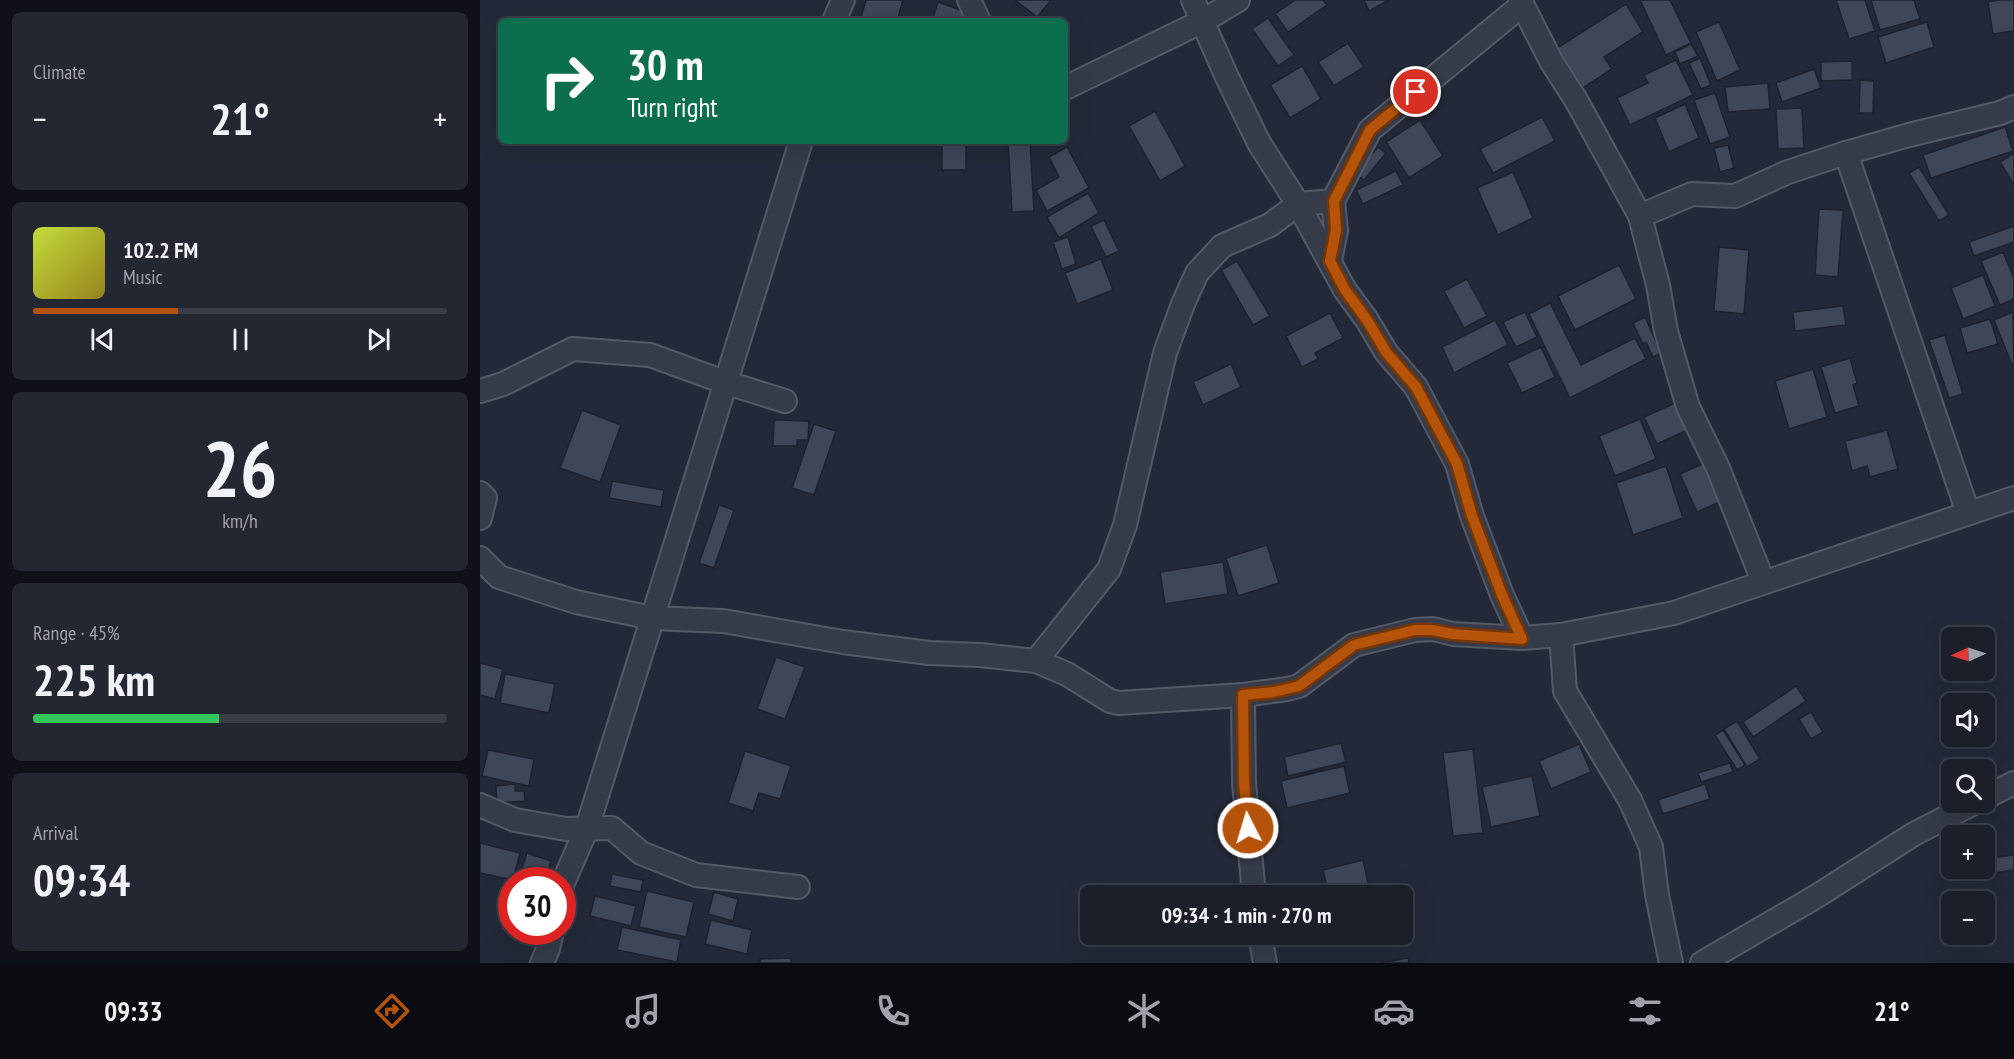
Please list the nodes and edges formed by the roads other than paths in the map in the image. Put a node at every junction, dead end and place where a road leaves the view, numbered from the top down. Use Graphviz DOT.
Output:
graph roads {
  1 [pos="843,0"];
  2 [pos="969,0"];
  3 [pos="1192,0"];
  4 [pos="1238,0"];
  5 [pos="1521,3"];
  6 [pos="835,18"];
  7 [pos="978,18"];
  8 [pos="1203,21"];
  9 [pos="1068,87"];
  10 [pos="2014,107"];
  11 [pos="800,144"];
  12 [pos="1846,153"];
  13 [pos="1334,201"];
  14 [pos="1298,204"];
  15 [pos="1640,216"];
  16 [pos="1330,261"];
  17 [pos="726,383"];
  18 [pos="480,391"];
  19 [pos="785,401"];
  20 [pos="480,493"];
  21 [pos="2014,498"];
  22 [pos="1968,513"];
  23 [pos="480,518"];
  24 [pos="480,558"];
  25 [pos="1763,581"];
  26 [pos="652,618"];
  27 [pos="1561,635"];
  28 [pos="1522,639"];
  29 [pos="1036,661"];
  30 [pos="1243,695"];
  31 [pos="2014,784"];
  32 [pos="1995,793"];
  33 [pos="480,806"];
  34 [pos="1955,813"];
  35 [pos="587,828"];
  36 [pos="570,867"];
  37 [pos="1253,885"];
  38 [pos="798,887"];
  39 [pos="549,945"];
  40 [pos="1262,945"];
  41 [pos="542,963"];
  42 [pos="1265,963"];
  43 [pos="1671,963"];
  44 [pos="1702,963"];
  1 -- 6 [label="street"];
  2 -- 7 [label="street"];
  3 -- 8 [label="street"];
  4 -- 8 [label="street"];
  5 -- 13 [label="street"];
  5 -- 15 [label="street"];
  8 -- 9 [label="street"];
  8 -- 14 [label="street"];
  10 -- 12 [label="street"];
  11 -- 17 [label="street"];
  12 -- 15 [label="street"];
  12 -- 22 [label="street"];
  13 -- 14 [label="street"];
  13 -- 16 [label="street"];
  14 -- 16 [label="street"];
  14 -- 29 [label="street"];
  15 -- 25 [label="street"];
  16 -- 28 [label="street"];
  17 -- 18 [label="street"];
  17 -- 19 [label="street"];
  17 -- 26 [label="street"];
  20 -- 23 [label="street"];
  21 -- 22 [label="street"];
  22 -- 25 [label="street"];
  24 -- 26 [label="street"];
  25 -- 27 [label="street"];
  26 -- 29 [label="street"];
  26 -- 35 [label="street"];
  27 -- 28 [label="street"];
  27 -- 43 [label="street"];
  28 -- 30 [label="street"];
  29 -- 30 [label="street"];
  30 -- 37 [label="street"];
  31 -- 32 [label="street"];
  33 -- 35 [label="street"];
  34 -- 44 [label="street"];
  35 -- 36 [label="street"];
  35 -- 38 [label="street"];
  39 -- 41 [label="street"];
  40 -- 42 [label="street"];
}
